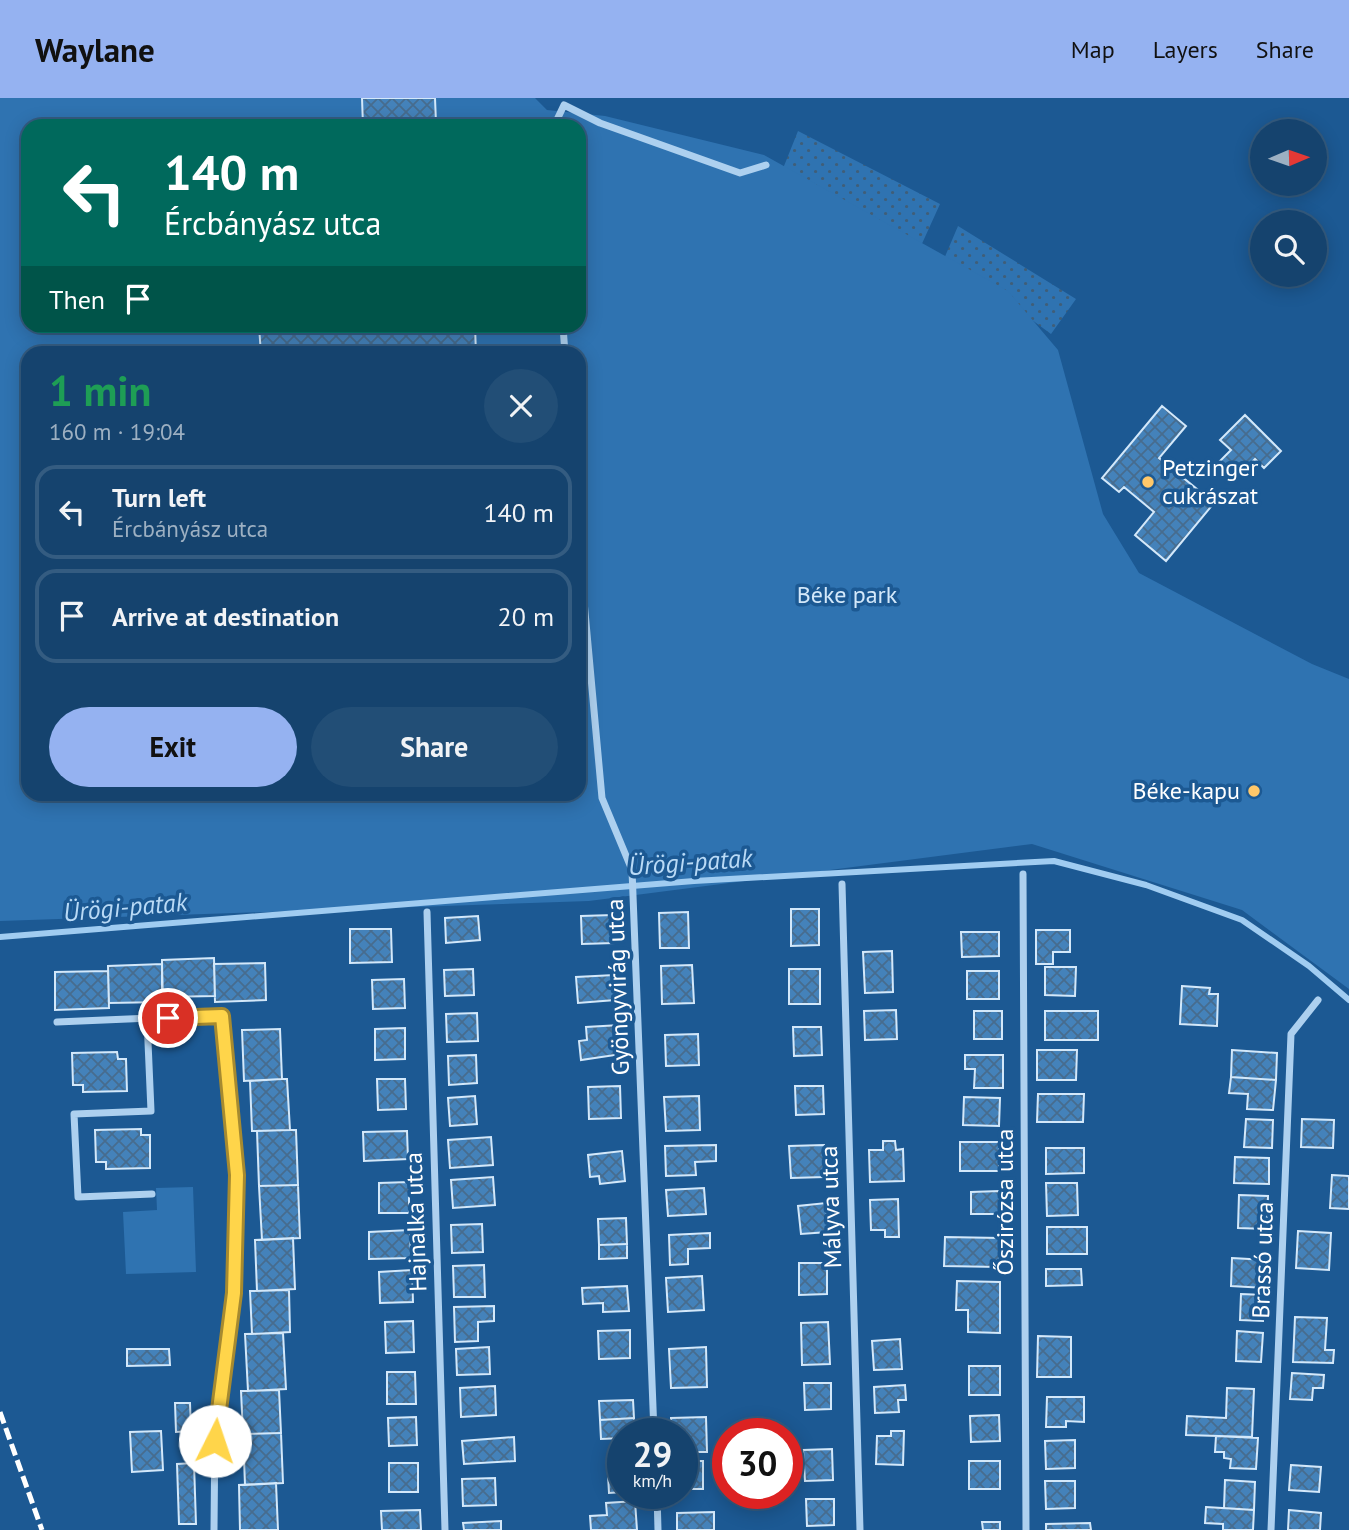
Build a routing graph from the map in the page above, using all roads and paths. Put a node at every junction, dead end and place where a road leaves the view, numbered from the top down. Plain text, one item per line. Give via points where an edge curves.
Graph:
1 (557, 119) edge
2 (766, 165) dead end
3 (586, 643) edge
4 (1023, 874) dead end
5 (842, 884) dead end
6 (427, 912) dead end
7 (1318, 1000) dead end
8 (147, 1018) junction
9 (57, 1022) dead end
10 (152, 1194) dead end
11 (653, 1418) edge
12 (657, 1509) edge
13 (214, 1530) edge
14 (444, 1530) edge
15 (658, 1530) edge
16 (860, 1530) edge
17 (1026, 1530) edge
18 (1271, 1530) edge

1 - 2 street via 564,105 600,123 740,173
3 - 11 street, Gyöngyvirág utca via 602,798 632,870
4 - 17 street, Őszirózsa utca
5 - 16 street, Mályva utca
6 - 14 street, Hajnalka utca
7 - 18 street, Brassó utca via 1291,1034
8 - 9 street
8 - 10 street via 151,1111 74,1114 78,1198
8 - 13 street via 222,1016 237,1175 234,1293 215,1423
12 - 15 street

